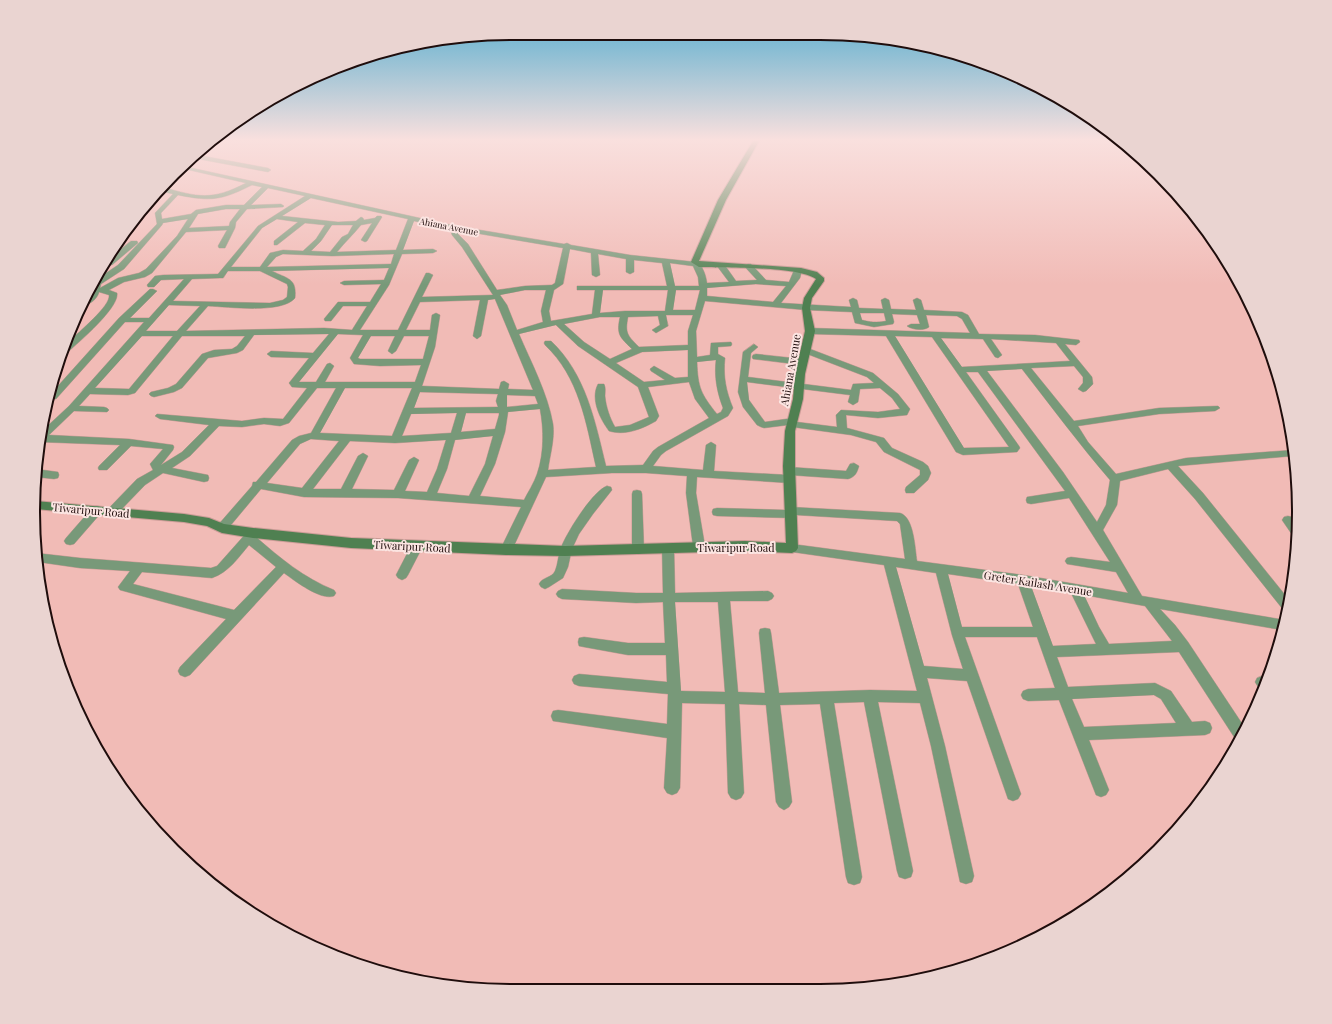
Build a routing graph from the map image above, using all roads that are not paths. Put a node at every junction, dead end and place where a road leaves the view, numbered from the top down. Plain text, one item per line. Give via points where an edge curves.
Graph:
1 (237, 189) edge
2 (263, 189) edge
3 (279, 189) edge
4 (728, 189) edge
5 (166, 191) edge
6 (177, 194) junction
7 (310, 196) junction
8 (246, 206) junction
9 (281, 206) dead end
10 (368, 209) junction
11 (384, 213) junction
12 (193, 216) junction
13 (274, 217) junction
14 (410, 218) junction
15 (377, 220) junction
16 (160, 221) junction
17 (302, 221) junction
18 (329, 224) junction
19 (357, 224) junction
20 (232, 228) junction
21 (453, 228) junction
22 (184, 230) junction
23 (365, 240) dead end
24 (134, 243) dead end
25 (277, 243) dead end
26 (567, 245) junction
27 (222, 246) dead end
28 (433, 251) dead end
29 (594, 251) junction
30 (306, 252) junction
31 (400, 252) junction
32 (332, 254) junction
33 (116, 257) edge
34 (630, 257) junction
35 (666, 262) junction
36 (112, 263) edge
37 (125, 263) junction
38 (696, 264) junction
39 (394, 266) junction
40 (721, 266) junction
41 (748, 266) junction
42 (226, 269) junction
43 (263, 270) junction
44 (798, 270) junction
45 (630, 272) dead end
46 (428, 275) dead end
47 (596, 275) dead end
48 (190, 277) junction
49 (386, 282) junction
50 (763, 282) junction
51 (344, 283) dead end
52 (734, 284) junction
53 (792, 284) junction
54 (97, 287) edge
55 (552, 287) junction
56 (97, 288) edge
57 (580, 288) dead end
58 (599, 288) junction
59 (672, 289) junction
60 (703, 291) junction
61 (497, 295) junction
62 (92, 297) edge
63 (484, 298) junction
64 (416, 300) junction
65 (853, 300) dead end
66 (885, 300) dead end
67 (917, 300) dead end
68 (167, 303) junction
69 (207, 303) junction
70 (373, 304) junction
71 (776, 304) junction
72 (806, 308) junction
73 (855, 310) junction
74 (888, 311) junction
75 (665, 312) junction
76 (698, 312) junction
77 (625, 313) junction
78 (921, 313) junction
79 (436, 315) dead end
80 (596, 316) junction
81 (328, 319) dead end
82 (122, 320) junction
83 (151, 320) junction
84 (558, 322) junction
85 (548, 324) junction
86 (911, 326) dead end
87 (656, 330) dead end
88 (336, 331) junction
89 (810, 331) junction
90 (252, 332) junction
91 (138, 333) junction
92 (354, 333) junction
93 (368, 333) junction
94 (433, 333) junction
95 (515, 333) junction
96 (179, 334) junction
97 (401, 334) junction
98 (889, 334) junction
99 (935, 335) junction
100 (477, 336) dead end
101 (980, 336) junction
102 (1058, 340) junction
103 (1076, 342) dead end
104 (548, 343) dead end
105 (728, 344) dead end
106 (71, 345) edge
107 (692, 347) junction
108 (754, 347) dead end
109 (637, 350) junction
110 (805, 350) junction
111 (392, 351) dead end
112 (271, 354) dead end
113 (998, 355) dead end
114 (315, 356) junction
115 (756, 357) dead end
116 (714, 358) junction
117 (692, 360) junction
118 (425, 362) junction
119 (802, 362) junction
120 (609, 363) junction
121 (1076, 363) junction
122 (330, 366) dead end
123 (1024, 366) junction
124 (654, 369) dead end
125 (981, 369) junction
126 (959, 370) junction
127 (693, 379) junction
128 (744, 379) junction
129 (673, 381) junction
130 (317, 385) junction
131 (342, 385) junction
132 (799, 385) junction
133 (883, 385) junction
134 (600, 386) dead end
135 (642, 386) junction
136 (417, 387) junction
137 (504, 387) junction
138 (1083, 389) dead end
139 (87, 391) junction
140 (539, 393) junction
141 (154, 394) dead end
142 (55, 395) edge
143 (544, 406) junction
144 (71, 408) junction
145 (1215, 408) dead end
146 (104, 410) dead end
147 (502, 410) junction
148 (407, 411) junction
149 (462, 412) junction
150 (160, 416) dead end
151 (715, 419) junction
152 (792, 422) junction
153 (217, 423) junction
154 (1070, 424) junction
155 (47, 430) edge
156 (612, 430) junction
157 (842, 430) junction
158 (500, 432) junction
159 (592, 433) junction
160 (46, 436) edge
161 (314, 436) junction
162 (455, 436) junction
163 (347, 438) junction
164 (395, 440) junction
165 (129, 442) junction
166 (711, 445) dead end
167 (1288, 453) edge
168 (363, 456) dead end
169 (414, 460) dead end
170 (1171, 465) junction
171 (854, 466) dead end
172 (103, 468) dead end
173 (646, 469) junction
174 (161, 470) junction
175 (602, 470) junction
176 (42, 474) edge
177 (542, 474) junction
178 (692, 474) junction
179 (705, 474) junction
180 (54, 475) dead end
181 (789, 475) junction
182 (204, 478) dead end
183 (1115, 479) junction
184 (257, 485) junction
185 (607, 490) dead end
186 (910, 490) dead end
187 (345, 492) junction
188 (304, 493) junction
189 (398, 494) junction
190 (637, 494) dead end
191 (1072, 494) junction
192 (431, 496) junction
193 (473, 499) junction
194 (1031, 500) dead end
195 (528, 504) junction
196 (40, 505) edge
197 (97, 510) junction
198 (113, 511) junction
199 (717, 512) dead end
200 (791, 513) junction
201 (1288, 520) dead end
202 (1292, 525) edge
203 (222, 528) junction
204 (1097, 530) junction
205 (251, 536) junction
206 (70, 541) dead end
207 (417, 546) junction
208 (699, 546) junction
209 (668, 548) junction
210 (792, 548) junction
211 (506, 550) junction
212 (638, 550) junction
213 (566, 551) junction
214 (42, 558) edge
215 (889, 561) junction
216 (1072, 561) dead end
217 (912, 565) junction
218 (284, 566) junction
219 (139, 568) junction
220 (1119, 568) junction
221 (941, 569) junction
222 (402, 575) dead end
223 (1023, 580) junction
224 (545, 584) dead end
225 (1075, 589) junction
226 (330, 593) dead end
227 (562, 594) dead end
228 (724, 596) junction
229 (768, 596) dead end
230 (669, 597) junction
231 (1143, 600) junction
232 (1283, 601) edge
233 (236, 616) junction
234 (1278, 624) edge
235 (958, 632) junction
236 (1042, 632) junction
237 (765, 633) dead end
238 (584, 642) dead end
239 (1183, 646) junction
240 (672, 649) junction
241 (1106, 650) junction
242 (1049, 652) junction
243 (186, 671) dead end
244 (919, 672) junction
245 (972, 675) junction
246 (579, 680) dead end
247 (674, 693) junction
248 (1028, 695) dead end
249 (1064, 695) junction
250 (870, 696) junction
251 (826, 697) junction
252 (925, 697) junction
253 (732, 698) junction
254 (772, 699) junction
255 (558, 716) dead end
256 (1205, 728) dead end
257 (1188, 729) junction
258 (1238, 731) edge
259 (674, 732) junction
260 (1080, 734) junction
261 (672, 788) dead end
262 (1101, 790) dead end
263 (736, 793) dead end
264 (1013, 794) dead end
265 (784, 802) dead end
266 (905, 871) dead end
267 (966, 876) dead end
268 (854, 877) dead end

1 - 6 street via 217,198
2 - 8 street
3 - 7 street, Ahiana Avenue
4 - 38 street via 695,260
5 - 6 street
6 - 16 street via 158,213
7 - 10 street, Ahiana Avenue
7 - 13 street
8 - 9 street
8 - 12 street via 201,210
8 - 20 street via 233,222
10 - 11 street, Ahiana Avenue
10 - 19 street
11 - 14 street, Ahiana Avenue
11 - 15 street
12 - 16 street
12 - 22 street
13 - 17 street
13 - 42 street via 257,230
14 - 21 street, Ahiana Avenue
14 - 31 street
15 - 19 street
15 - 23 street
16 - 37 street
17 - 18 street
17 - 25 street
18 - 19 street
18 - 30 street via 319,240
19 - 32 street
20 - 22 street
20 - 27 street
21 - 26 street, Ahiana Avenue
21 - 61 street via 455,235
22 - 54 street via 149,271
24 - 33 street
26 - 29 street, Ahiana Avenue
26 - 55 street via 559,284
28 - 31 street
29 - 34 street, Ahiana Avenue
29 - 47 street
30 - 32 street
30 - 43 street via 275,253
31 - 32 street
31 - 39 street
34 - 35 street, Ahiana Avenue
34 - 45 street
35 - 38 street, Ahiana Avenue
35 - 59 street
36 - 37 street
37 - 54 street
38 - 40 street, Ahiana Avenue
38 - 60 street via 702,277
39 - 43 street
39 - 49 street
40 - 41 street, Ahiana Avenue
40 - 52 street
41 - 44 street, Ahiana Avenue
41 - 50 street
42 - 43 street
42 - 48 street via 218,276
43 - 69 street via 290,283 292,287 289,300 270,305
44 - 53 street
44 - 72 street, Ahiana Avenue via 815,274 820,278 808,298
46 - 64 street
48 - 68 street
48 - 82 street via 160,277
49 - 51 street
49 - 70 street
50 - 52 street
50 - 53 street
52 - 60 street
53 - 71 street
54 - 106 street via 114,294 113,300 94,323
55 - 61 street via 525,288
55 - 85 street via 546,306
56 - 62 street
57 - 58 street
58 - 59 street
58 - 80 street
59 - 60 street
59 - 75 street
60 - 71 street
60 - 76 street
61 - 63 street
61 - 95 street
63 - 64 street
63 - 100 street
64 - 97 street
65 - 73 street
66 - 74 street
67 - 78 street
68 - 69 street
68 - 83 street
69 - 96 street
70 - 81 street via 341,304
70 - 92 street
71 - 72 street
72 - 73 street
72 - 89 street, Ahiana Avenue
73 - 74 street
73 - 74 street via 858,321 871,324 890,322
74 - 78 street
75 - 76 street
75 - 77 street
75 - 87 street via 664,326
76 - 107 street via 692,331
77 - 80 street
77 - 109 street via 623,335
78 - 86 street via 925,327
78 - 101 street via 963,315
79 - 94 street
80 - 84 street
82 - 83 street
82 - 142 street
83 - 91 street
84 - 85 street
84 - 120 street via 572,337
85 - 95 street
88 - 90 street
88 - 92 street
88 - 114 street
89 - 98 street
89 - 110 street, Ahiana Avenue
90 - 96 street
90 - 141 street via 240,348 205,356 179,386
91 - 96 street
91 - 139 street
92 - 93 street
93 - 97 street
93 - 118 street via 354,358 356,362
94 - 97 street
94 - 118 street
95 - 140 street
96 - 139 street via 132,391
97 - 111 street
98 - 99 street
98 - 126 street via 960,450 1013,450 1014,446
99 - 101 street
99 - 126 street
101 - 102 street
101 - 113 street
102 - 103 street
102 - 121 street
104 - 159 street via 567,362 580,391
105 - 116 street via 714,344
107 - 109 street
107 - 117 street
108 - 128 street via 747,352
109 - 120 street
110 - 119 street, Ahiana Avenue
110 - 133 street via 870,375
112 - 114 street
114 - 130 street via 294,383 297,386
115 - 119 street
116 - 117 street
116 - 151 street via 721,358 719,371 722,392 728,408 725,414
117 - 127 street
118 - 136 street
119 - 132 street, Ahiana Avenue
120 - 135 street
121 - 123 street
121 - 138 street via 1089,381
122 - 130 street
123 - 125 street
123 - 154 street
124 - 129 street
125 - 126 street
125 - 191 street
127 - 129 street
127 - 151 street via 700,399
128 - 132 street
128 - 152 street via 743,396 760,423 769,426
129 - 135 street
130 - 131 street
130 - 153 street via 284,422
131 - 136 street
131 - 161 street
132 - 133 street via 854,398 855,387 858,385
132 - 152 street, Ahiana Avenue
133 - 157 street via 902,404 905,412 878,415 844,412
134 - 156 street via 602,406
135 - 156 street via 653,419 633,428
136 - 137 street
136 - 148 street
137 - 140 street
137 - 147 street
139 - 144 street
140 - 143 street
143 - 147 street
143 - 177 street via 548,440
144 - 146 street
144 - 155 street
145 - 154 street via 1159,411
147 - 149 street
147 - 158 street via 504,415
148 - 149 street
148 - 164 street
149 - 162 street
150 - 153 street
151 - 173 street via 662,449
152 - 157 street
152 - 181 street, Ahiana Avenue
153 - 174 street via 186,454
154 - 183 street
156 - 159 street
157 - 186 street via 876,438 888,450 922,466 926,472 924,477
158 - 162 street
158 - 193 street via 490,464
159 - 175 street
160 - 165 street
161 - 163 street
161 - 184 street via 296,442
162 - 164 street
162 - 192 street via 450,438
163 - 164 street
163 - 188 street
165 - 172 street
165 - 174 street via 169,447 155,464
166 - 179 street via 709,470
167 - 170 street via 1212,458
168 - 187 street
169 - 189 street
170 - 183 street
170 - 232 street via 1188,482
171 - 181 street via 848,476
173 - 175 street
173 - 178 street
174 - 182 street
174 - 198 street via 141,482
175 - 177 street
176 - 180 street
177 - 195 street
178 - 179 street
178 - 208 street via 691,493
179 - 181 street
181 - 200 street, Ahiana Avenue
183 - 204 street via 1112,505
184 - 188 street
184 - 203 street
185 - 213 street via 581,520
187 - 188 street
187 - 189 street
189 - 192 street
190 - 212 street
191 - 194 street
191 - 204 street
192 - 193 street
193 - 195 street
195 - 211 street
196 - 197 street, Tiwaripur Road
197 - 198 street, Tiwaripur Road
197 - 206 street
198 - 203 street, Tiwaripur Road via 184,518 209,522
199 - 200 street
200 - 210 street, Ahiana Avenue
200 - 217 street via 900,517 906,523
201 - 202 street
203 - 205 street, Tiwaripur Road
204 - 220 street
205 - 207 street, Tiwaripur Road
205 - 218 street
205 - 219 street via 221,569 212,573
207 - 211 street, Tiwaripur Road
207 - 222 street
208 - 209 street, Tiwaripur Road
208 - 210 street, Tiwaripur Road
209 - 212 street, Tiwaripur Road
209 - 230 street
210 - 215 street, Greter Kailash Avenue
211 - 213 street, Tiwaripur Road
212 - 213 street, Tiwaripur Road
213 - 224 street via 560,573 554,580
214 - 219 street
215 - 217 street, Greter Kailash Avenue
215 - 244 street
216 - 220 street
217 - 221 street, Greter Kailash Avenue
218 - 226 street via 310,584
218 - 233 street
219 - 233 street via 124,587
220 - 231 street
221 - 223 street, Greter Kailash Avenue
221 - 235 street
223 - 225 street, Greter Kailash Avenue
223 - 236 street
225 - 231 street, Greter Kailash Avenue
225 - 241 street
227 - 230 street
228 - 229 street
228 - 230 street
228 - 253 street
230 - 240 street
231 - 234 street, Greter Kailash Avenue
231 - 239 street
233 - 243 street
235 - 236 street
235 - 245 street
236 - 242 street
237 - 254 street
238 - 240 street via 628,649
239 - 241 street
239 - 258 street
240 - 247 street
241 - 242 street
242 - 249 street
244 - 245 street
244 - 252 street
245 - 264 street
246 - 247 street
247 - 253 street
247 - 259 street
248 - 249 street
249 - 257 street via 1155,689 1166,695
249 - 260 street
250 - 251 street
250 - 252 street
250 - 266 street
251 - 254 street
251 - 268 street
252 - 267 street
253 - 254 street
253 - 263 street
254 - 265 street
255 - 259 street
256 - 257 street
257 - 260 street
259 - 261 street
260 - 262 street

